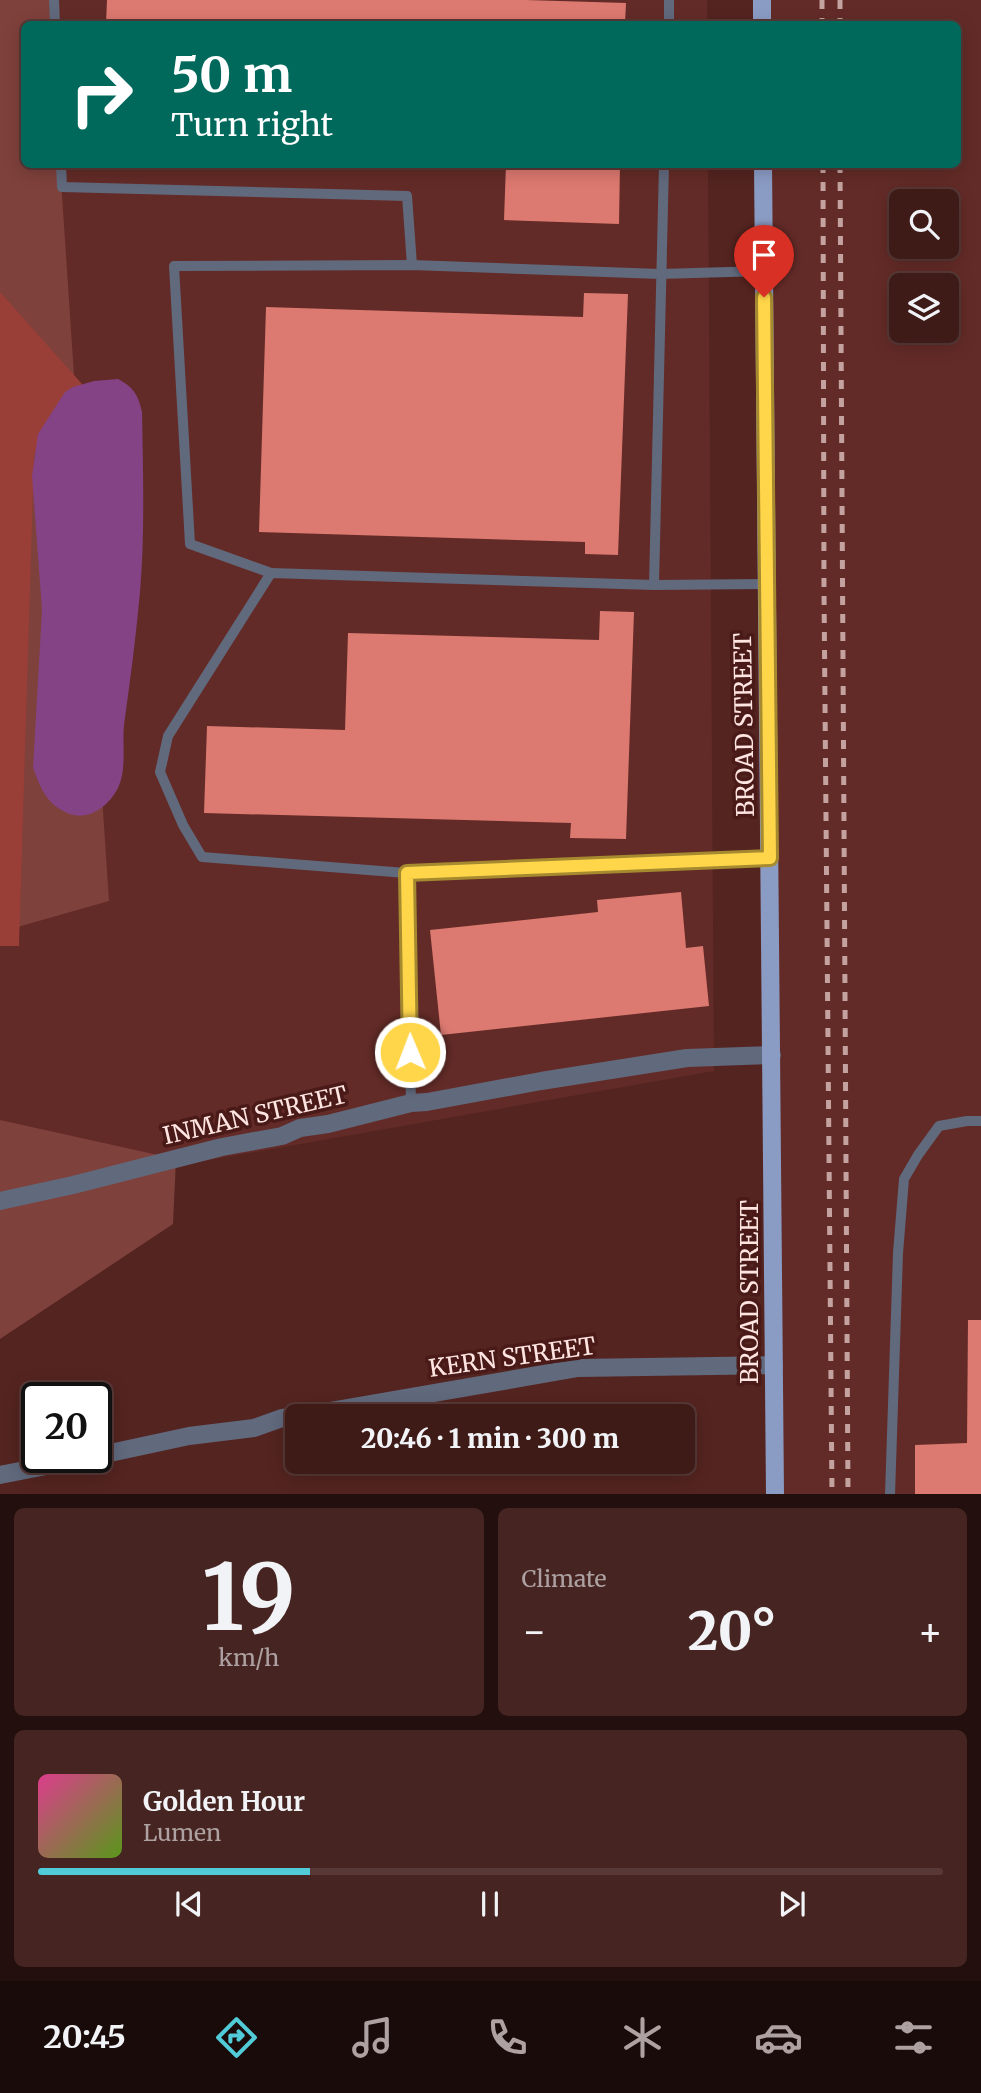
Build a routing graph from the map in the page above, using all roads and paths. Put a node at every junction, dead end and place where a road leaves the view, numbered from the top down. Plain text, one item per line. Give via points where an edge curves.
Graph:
1 (54, 0) edge
2 (669, 0) edge
3 (762, 0) edge
4 (55, 21) edge
5 (668, 21) edge
6 (762, 21) edge
7 (61, 168) edge
8 (664, 168) edge
9 (763, 168) edge
10 (412, 265) junction
11 (764, 271) junction
12 (660, 274) junction
13 (271, 573) junction
14 (767, 584) junction
15 (654, 585) junction
16 (770, 858) junction
17 (407, 873) junction
18 (772, 1055) junction
19 (411, 1103) junction
20 (981, 1121) edge
21 (0, 1201) edge
22 (774, 1365) junction
23 (369, 1404) edge
24 (285, 1418) edge
25 (112, 1453) edge
26 (21, 1471) edge
27 (0, 1475) edge
28 (775, 1494) edge
29 (890, 1494) edge

1 - 4 lane
2 - 5 lane
3 - 6 main road
7 - 10 lane via 62,187 407,196
8 - 12 lane
9 - 11 main road, BROAD STREET
10 - 12 lane
10 - 13 lane via 174,265 190,544
11 - 12 lane
11 - 14 main road, BROAD STREET
12 - 15 lane
13 - 15 lane
13 - 17 lane via 168,736 160,772 183,825 202,857
14 - 15 lane
14 - 16 main road, BROAD STREET
16 - 17 lane
16 - 18 main road, BROAD STREET
17 - 19 lane
18 - 19 street, INMAN STREET via 687,1058
18 - 22 main road, BROAD STREET
19 - 21 street, INMAN STREET
20 - 29 lane via 939,1126 904,1179
22 - 23 street, KERN STREET via 578,1368
22 - 28 main road, BROAD STREET
24 - 25 street, KERN STREET via 254,1428
26 - 27 street

